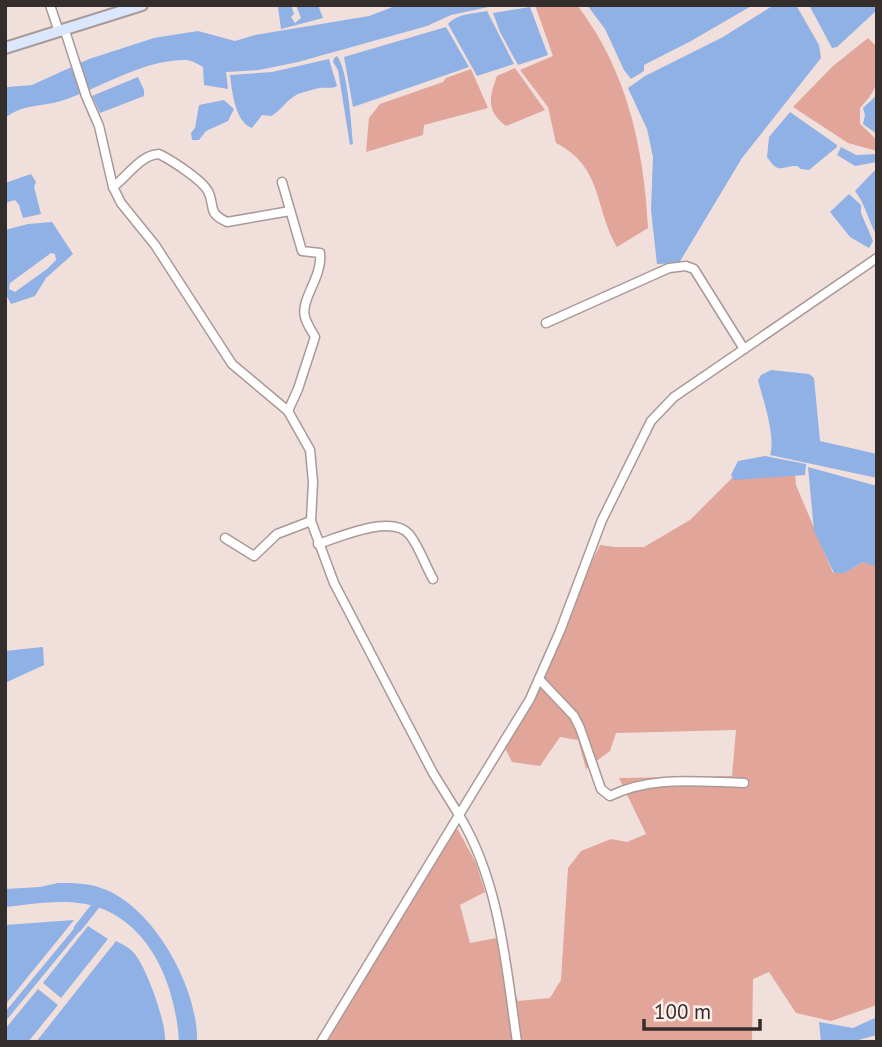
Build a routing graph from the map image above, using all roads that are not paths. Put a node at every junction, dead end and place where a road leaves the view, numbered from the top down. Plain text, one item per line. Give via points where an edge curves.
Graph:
1 (50, 5) edge
2 (142, 5) edge
3 (62, 32) junction
4 (5, 48) edge
5 (282, 182) dead end
6 (113, 187) junction
7 (290, 211) junction
8 (877, 258) edge
9 (546, 323) dead end
10 (744, 349) junction
11 (288, 411) junction
12 (310, 521) junction
13 (225, 538) dead end
14 (318, 544) junction
15 (433, 579) dead end
16 (539, 679) junction
17 (744, 783) dead end
18 (459, 815) junction
19 (321, 1042) edge
20 (517, 1042) edge

1 - 3 street
2 - 3 main road
3 - 4 main road
3 - 6 street via 99,125
5 - 7 street
6 - 7 street via 142,160 159,153 201,183 217,218 227,222
6 - 11 street via 232,364
7 - 11 street via 302,251 320,253 321,264 304,315 314,337
8 - 10 street
9 - 10 street via 669,268 686,266 694,269
10 - 16 street via 674,397 651,421 602,520
11 - 12 street via 310,450
12 - 13 street via 277,534 254,556
12 - 14 street
14 - 15 street via 389,525 401,527
14 - 18 street via 334,583
16 - 17 street via 574,716 606,795 666,781
16 - 18 street
18 - 19 street
18 - 20 street via 485,869 503,947

